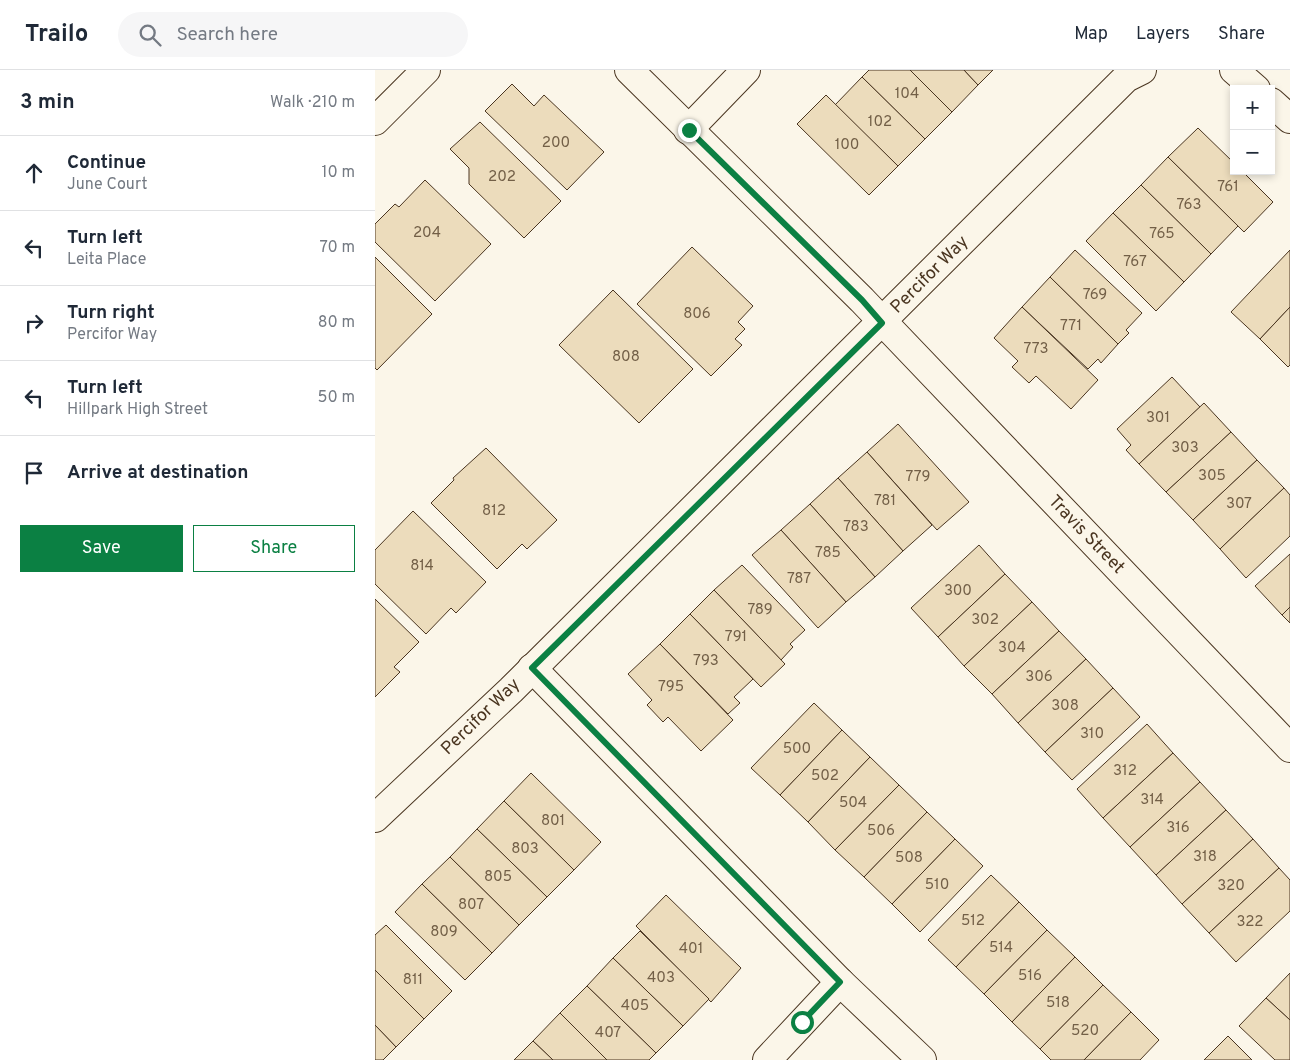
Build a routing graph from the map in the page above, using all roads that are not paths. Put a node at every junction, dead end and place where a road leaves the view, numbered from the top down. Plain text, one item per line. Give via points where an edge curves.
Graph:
1 (426, 70) edge
2 (629, 70) edge
3 (746, 70) edge
4 (1143, 70) edge
5 (1234, 70) edge
6 (1251, 85) edge
7 (1275, 106) edge
8 (1290, 119) edge
9 (375, 121) edge
10 (689, 130) junction
11 (882, 323) junction
12 (532, 668) junction
13 (1290, 748) edge
14 (375, 818) edge
15 (840, 982) junction
16 (767, 1060) edge
17 (922, 1060) edge

1 - 9 street
2 - 10 street, Travis Street
3 - 10 street
4 - 11 street, Percifor Way via 1126,78
5 - 6 street
7 - 8 street
10 - 11 street, Travis Street
11 - 12 street, Percifor Way
11 - 13 street, Travis Street
12 - 14 street, Percifor Way
12 - 15 street
15 - 16 street
15 - 17 street

